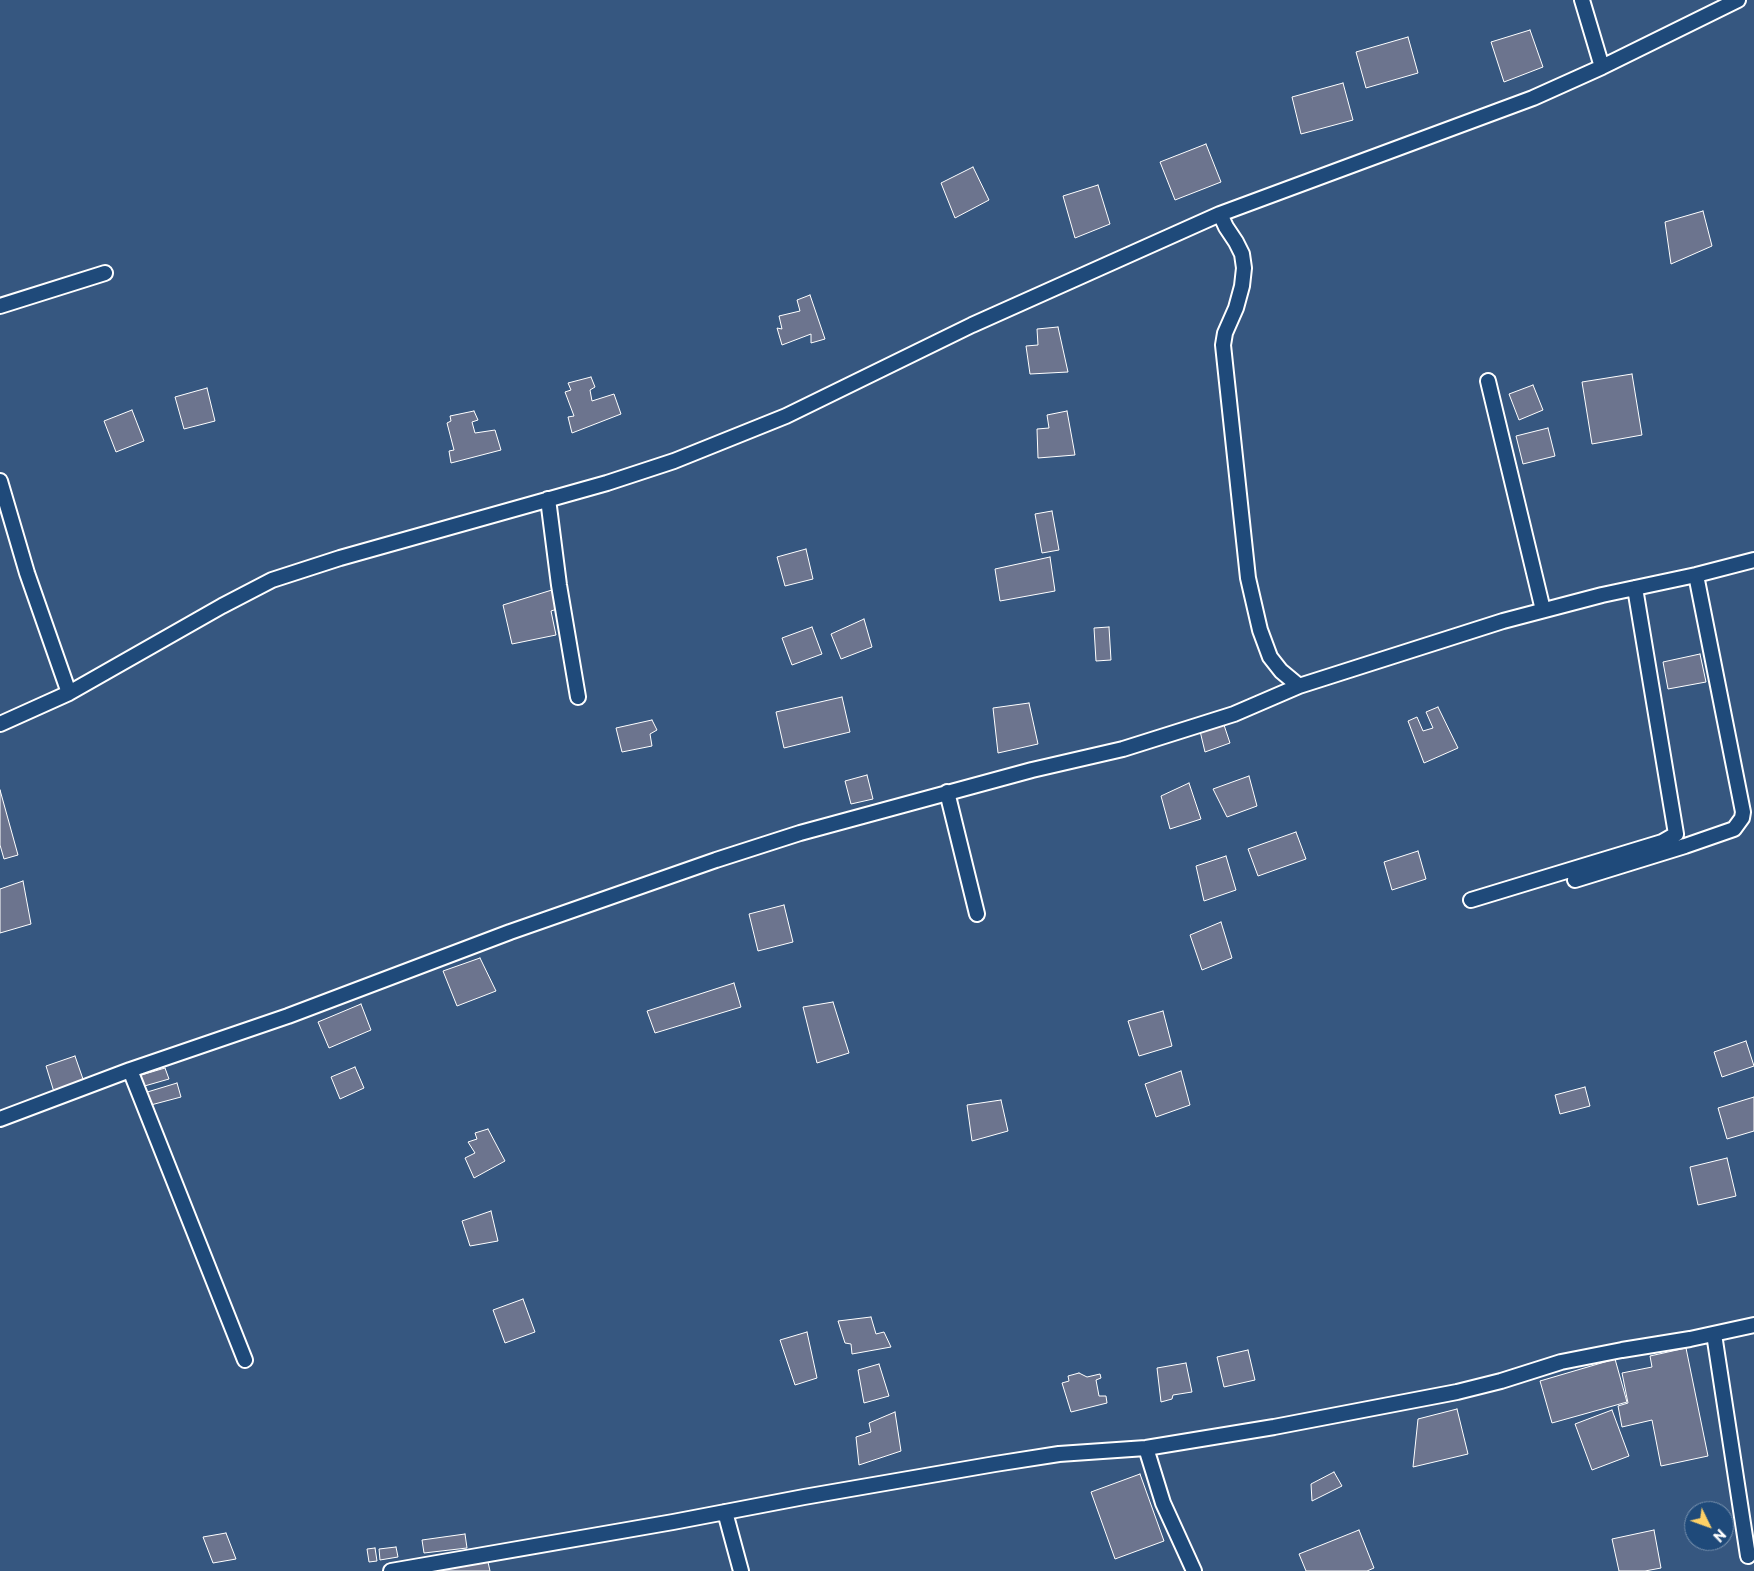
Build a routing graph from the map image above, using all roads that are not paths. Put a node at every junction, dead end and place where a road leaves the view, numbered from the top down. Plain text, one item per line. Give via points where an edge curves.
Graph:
1 (1582, 0) edge
2 (1738, 0) edge
3 (1602, 67) junction
4 (1220, 214) junction
5 (105, 273) dead end
6 (0, 306) edge
7 (1488, 381) dead end
8 (0, 481) edge
9 (548, 499) junction
10 (1754, 560) edge
11 (1696, 575) junction
12 (1634, 588) junction
13 (1542, 610) junction
14 (1299, 686) junction
15 (69, 693) junction
16 (578, 696) dead end
17 (0, 724) edge
18 (947, 792) junction
19 (1576, 880) dead end
20 (1471, 900) dead end
21 (977, 914) dead end
22 (130, 1070) junction
23 (0, 1119) edge
24 (1754, 1325) edge
25 (1714, 1334) junction
26 (245, 1360) dead end
27 (1146, 1448) junction
28 (725, 1512) junction
29 (1748, 1556) dead end
30 (391, 1571) edge
31 (740, 1571) edge
32 (1194, 1571) edge

1 - 3 street
2 - 3 street
3 - 4 street via 1533,98
4 - 9 street via 972,325 786,416 674,461
4 - 14 street via 1242,254 1244,268 1236,308 1224,333 1223,345 1248,578 1270,657
5 - 6 street
7 - 13 street
8 - 15 street via 27,573
9 - 15 street via 286,575 222,606
9 - 16 street
10 - 11 street
11 - 12 street
11 - 19 street via 1742,818 1734,829
12 - 13 street
12 - 20 street via 1676,834 1662,842
13 - 14 street
14 - 18 street via 1234,714 1132,747
15 - 17 street
18 - 21 street
18 - 22 street via 716,860
22 - 23 street
22 - 26 street
24 - 25 street
25 - 27 street via 1561,1362 1447,1394
25 - 29 street
27 - 28 street via 1036,1457
27 - 32 street via 1163,1503
28 - 30 street
28 - 31 street

